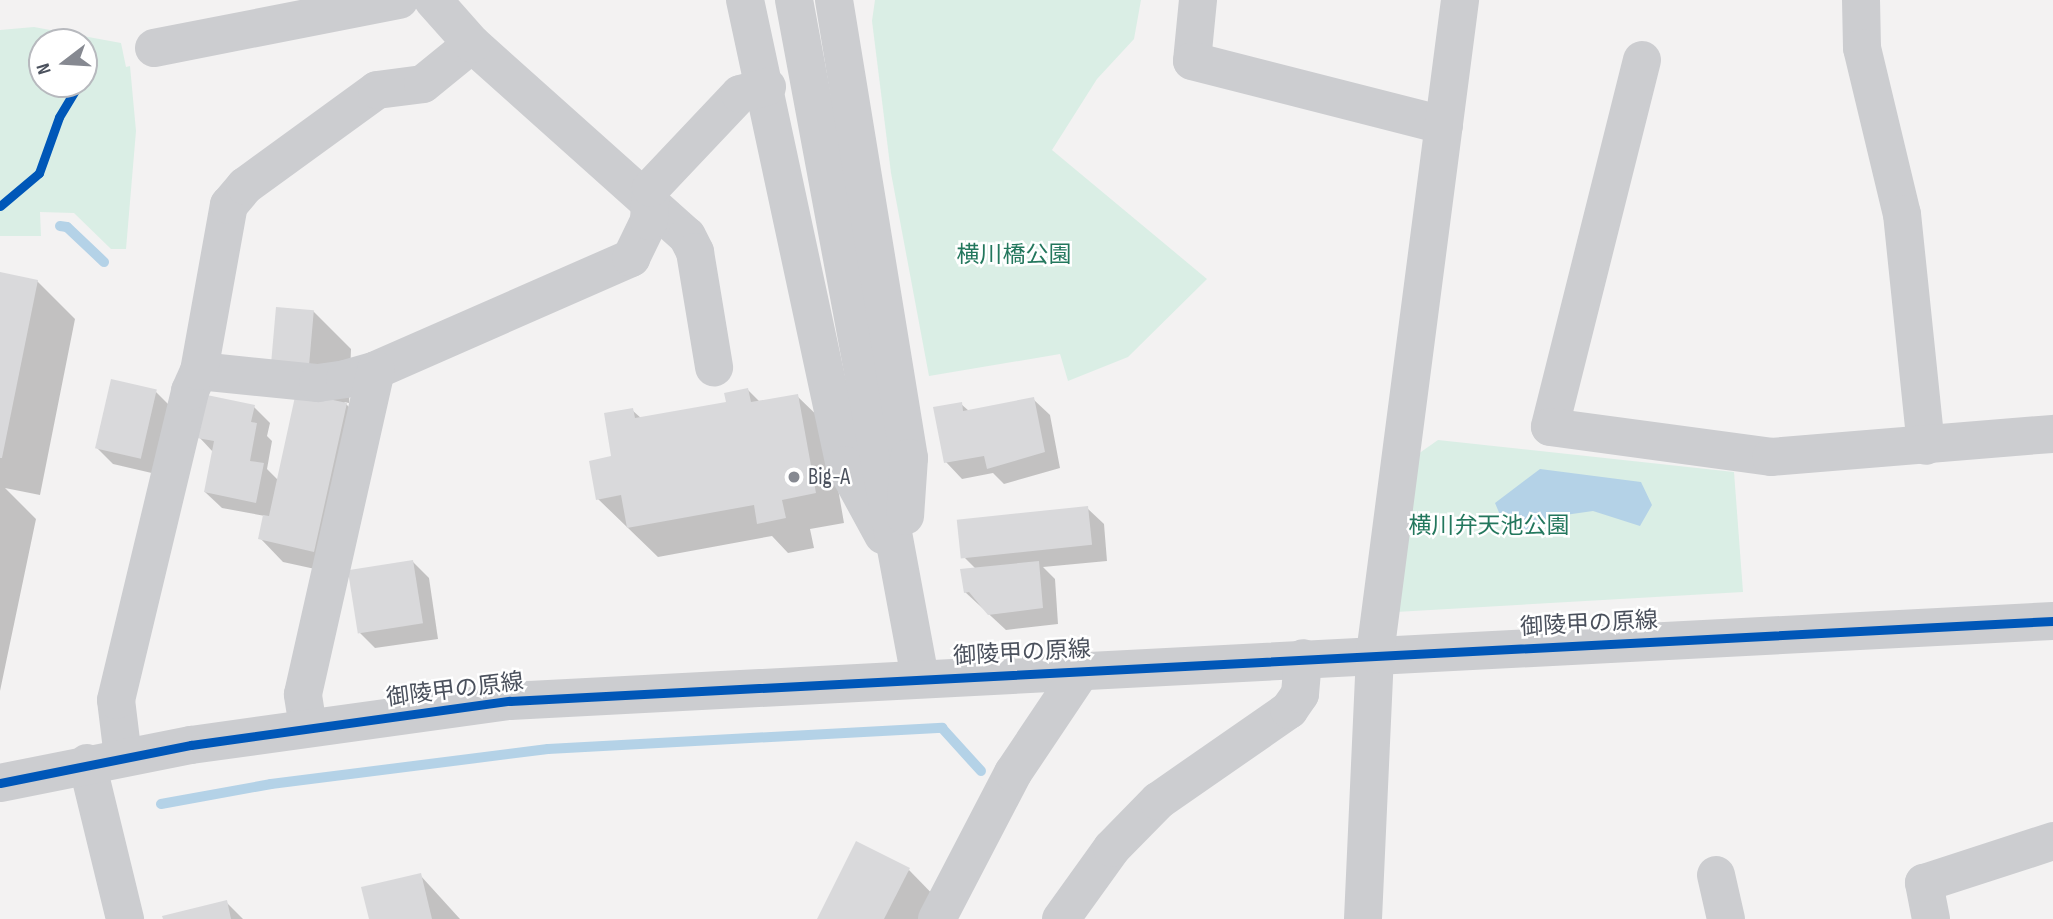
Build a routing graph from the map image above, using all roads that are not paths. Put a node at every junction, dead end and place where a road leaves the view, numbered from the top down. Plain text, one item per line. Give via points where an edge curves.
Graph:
1 (399, 0) edge
2 (433, 0) edge
3 (745, 0) edge
4 (794, 0) edge
5 (834, 0) edge
6 (1198, 0) edge
7 (1460, 0) edge
8 (1861, 0) edge
9 (472, 44) junction
10 (154, 48) dead end
11 (1642, 60) dead end
12 (767, 88) junction
13 (1444, 125) junction
14 (650, 205) junction
15 (714, 367) dead end
16 (376, 370) junction
17 (199, 371) junction
18 (2053, 434) edge
19 (1926, 446) junction
20 (901, 568) junction
21 (2053, 621) edge
22 (1375, 654) junction
23 (1303, 658) junction
24 (1082, 670) junction
25 (920, 678) junction
26 (308, 727) junction
27 (105, 760) junction
28 (0, 783) edge
29 (2053, 841) edge
30 (1716, 875) dead end
31 (1927, 901) edge
32 (125, 919) edge
33 (937, 919) edge
34 (1061, 919) edge
35 (1363, 919) edge
36 (1726, 919) edge

1 - 10 street
2 - 9 street
3 - 12 street
4 - 20 street
5 - 20 street via 909,458
6 - 13 street via 1192,61
7 - 13 street
8 - 19 street via 1862,48 1902,214
9 - 14 street
9 - 17 street via 423,84 377,89 237,195 229,205
11 - 19 street via 1550,427 1771,457
12 - 14 street via 740,94 651,188
12 - 20 street via 815,341 845,465
13 - 22 street
14 - 15 street via 687,236 695,252
14 - 16 street via 649,220 631,258
16 - 17 street via 318,383
16 - 26 street via 303,694
17 - 27 street via 190,391
18 - 19 street
20 - 25 street
21 - 22 street, 御陵甲の原線
22 - 23 street, 御陵甲の原線
22 - 35 street
23 - 24 street, 御陵甲の原線
23 - 34 street via 1300,694 1289,710 1158,801 1112,848
24 - 25 street, 御陵甲の原線
24 - 33 street via 1013,774
25 - 26 street, 御陵甲の原線 via 510,701
26 - 27 street, 御陵甲の原線
27 - 28 street, 御陵甲の原線
27 - 32 street
29 - 31 street
30 - 36 street

